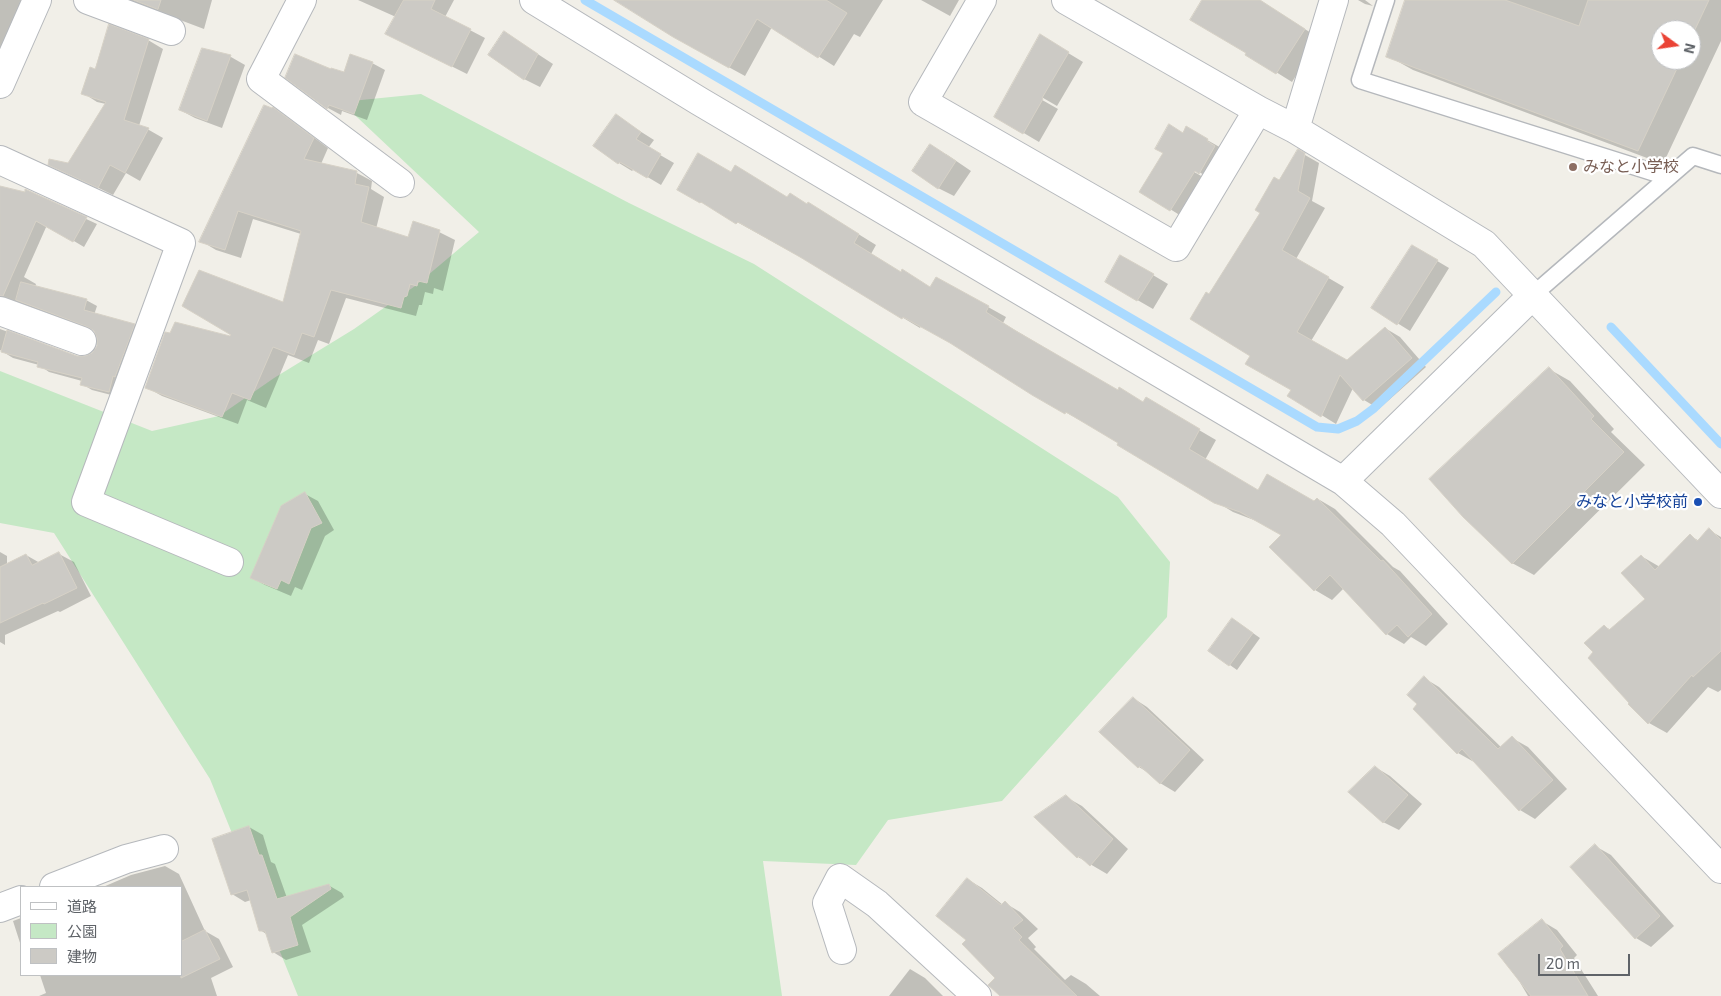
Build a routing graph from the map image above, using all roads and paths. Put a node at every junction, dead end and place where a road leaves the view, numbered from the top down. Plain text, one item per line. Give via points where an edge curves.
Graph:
1 (37, 0) edge
2 (88, 0) edge
3 (302, 0) edge
4 (534, 0) edge
5 (982, 0) edge
6 (1066, 0) edge
7 (1334, 0) edge
8 (1386, 0) edge
9 (171, 31) dead end
10 (0, 84) edge
11 (1258, 110) junction
12 (1295, 130) junction
13 (0, 160) edge
14 (1721, 165) edge
15 (1668, 177) junction
16 (400, 183) dead end
17 (1534, 294) junction
18 (0, 311) edge
19 (82, 340) dead end
20 (1343, 481) junction
21 (1721, 494) edge
22 (229, 562) dead end
23 (164, 849) dead end
24 (1721, 869) edge
25 (57, 886) edge
26 (20, 900) edge
27 (0, 908) edge
28 (842, 950) dead end
29 (977, 996) edge

1 - 10 street
2 - 9 street
3 - 16 street via 261,79
4 - 20 street via 707,106
5 - 11 street via 923,102 1176,247
6 - 11 street
7 - 12 street
8 - 15 lane via 1360,80
11 - 12 street
12 - 17 street via 1484,244
13 - 22 street via 181,242 86,502
14 - 15 lane via 1692,156
15 - 17 lane
17 - 20 street
17 - 21 street
18 - 19 street
20 - 24 street via 1393,524
23 - 25 street via 126,859
26 - 27 street
28 - 29 street via 827,903 840,878 877,904

